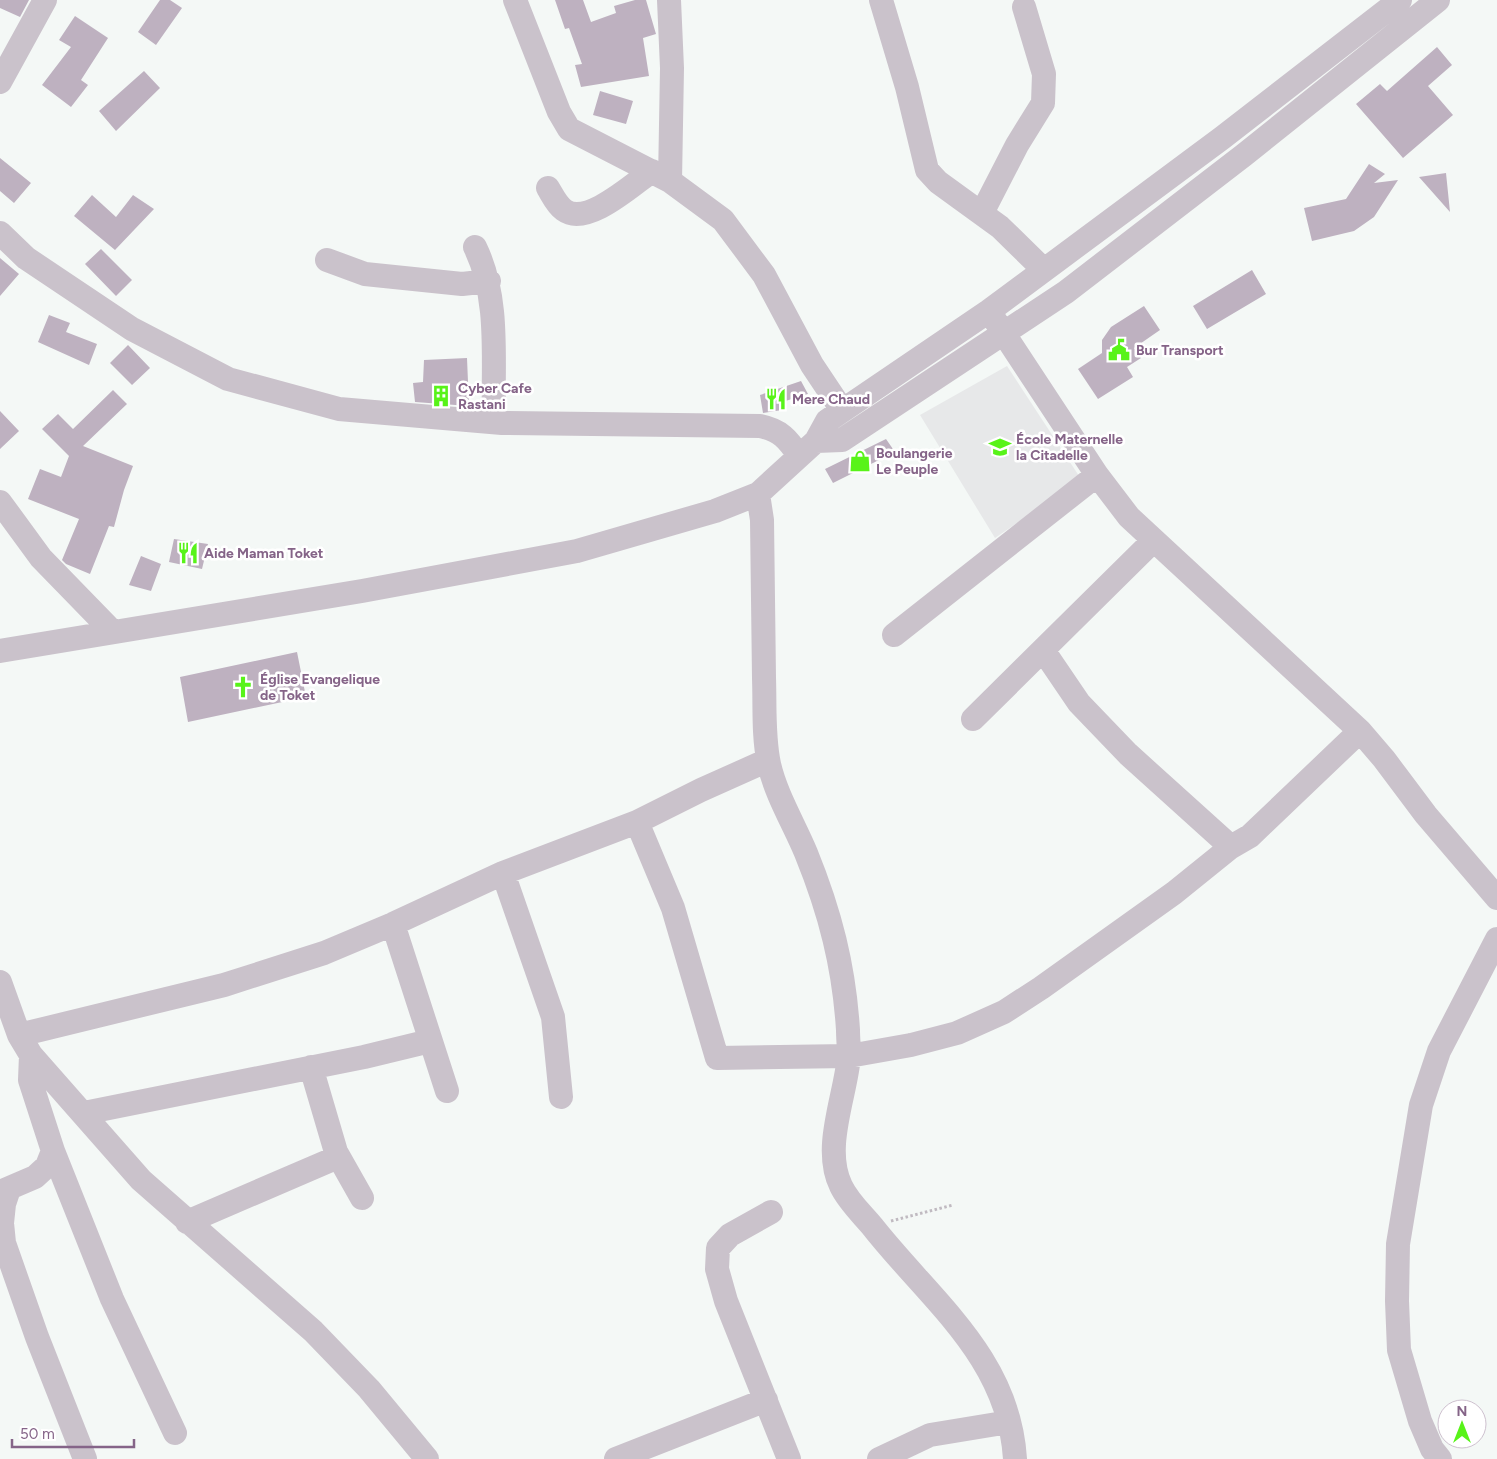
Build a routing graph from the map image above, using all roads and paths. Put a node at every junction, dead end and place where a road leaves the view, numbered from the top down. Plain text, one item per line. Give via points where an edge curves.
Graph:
1 (45, 0) edge
2 (515, 0) edge
3 (669, 0) edge
4 (881, 0) edge
5 (1400, 0) edge
6 (1438, 0) edge
7 (1024, 7) dead end
8 (0, 82) edge
9 (661, 176) junction
10 (548, 188) dead end
11 (982, 213) junction
12 (0, 233) edge
13 (476, 247) dead end
14 (327, 260) dead end
15 (1044, 270) junction
16 (488, 281) junction
17 (989, 312) junction
18 (1004, 332) junction
19 (842, 410) junction
20 (494, 422) junction
21 (807, 449) junction
22 (1097, 475) junction
23 (758, 494) junction
24 (0, 502) edge
25 (1153, 542) junction
26 (112, 631) junction
27 (894, 635) dead end
28 (1043, 650) junction
29 (0, 651) edge
30 (973, 719) dead end
31 (1360, 731) junction
32 (768, 760) junction
33 (637, 822) junction
34 (1231, 847) junction
35 (503, 873) junction
36 (1497, 898) edge
37 (393, 924) junction
38 (1497, 939) edge
39 (2, 995) edge
40 (19, 1035) junction
41 (430, 1041) junction
42 (31, 1055) junction
43 (849, 1056) junction
44 (311, 1066) junction
45 (448, 1091) dead end
46 (560, 1097) dead end
47 (84, 1114) junction
48 (53, 1152) junction
49 (338, 1157) junction
50 (4, 1190) edge
51 (362, 1198) dead end
52 (953, 1205) dead end
53 (772, 1212) dead end
54 (186, 1222) junction
55 (871, 1226) junction
56 (766, 1400) junction
57 (1009, 1422) junction
58 (175, 1433) dead end
59 (85, 1459) edge
60 (427, 1459) edge
61 (616, 1459) edge
62 (789, 1459) edge
63 (879, 1459) edge
64 (1016, 1459) edge
65 (1440, 1459) edge

1 - 8 street
2 - 9 street via 559,112 569,129
3 - 9 street via 672,68
4 - 11 street via 927,170 938,182
5 - 15 street
6 - 18 street via 1066,292
7 - 11 street via 1044,74 1043,103
9 - 10 street via 588,213 565,211
9 - 19 street via 723,220 764,275 812,365
11 - 15 street
12 - 20 street via 26,258 132,329 228,379 339,409
13 - 16 street
14 - 16 street via 365,274 462,284
15 - 17 street
16 - 20 street
17 - 18 street
17 - 19 street
18 - 21 street via 842,440
18 - 22 street
19 - 21 street via 827,421
20 - 21 street via 760,426 775,429
21 - 23 street
22 - 25 street
22 - 27 street
23 - 26 street via 716,511 577,551
23 - 32 street via 762,520
24 - 26 street via 41,558
25 - 28 street
25 - 31 street
26 - 29 street
28 - 30 street
28 - 34 street via 1079,703 1128,754
31 - 34 street via 1256,831
31 - 36 street
32 - 33 street
32 - 43 street via 774,784 815,875 836,937 845,996
33 - 35 street
33 - 43 street via 672,908 717,1058
34 - 43 street via 1094,952 1004,1012 957,1033
35 - 37 street
35 - 46 street via 553,1017
37 - 40 street via 324,954 224,985
37 - 41 street
38 - 65 street via 1439,1051 1424,1096 1398,1244 1399,1350 1420,1421
39 - 40 street
40 - 42 street
41 - 44 street
41 - 45 street
42 - 47 street
42 - 48 street via 30,1080
43 - 55 street via 836,1125 835,1163 840,1184
44 - 47 street
44 - 49 street
47 - 54 street via 141,1180
48 - 50 street via 47,1166 35,1177
48 - 58 street via 112,1299
49 - 51 street
49 - 54 street
50 - 59 street via 4,1243
52 - 55 path
53 - 56 street via 730,1235 718,1248 717,1270 726,1301
54 - 60 street via 313,1331 370,1389
55 - 57 street via 966,1334 990,1368
56 - 61 street
56 - 62 street
57 - 63 street via 930,1436
57 - 64 street

